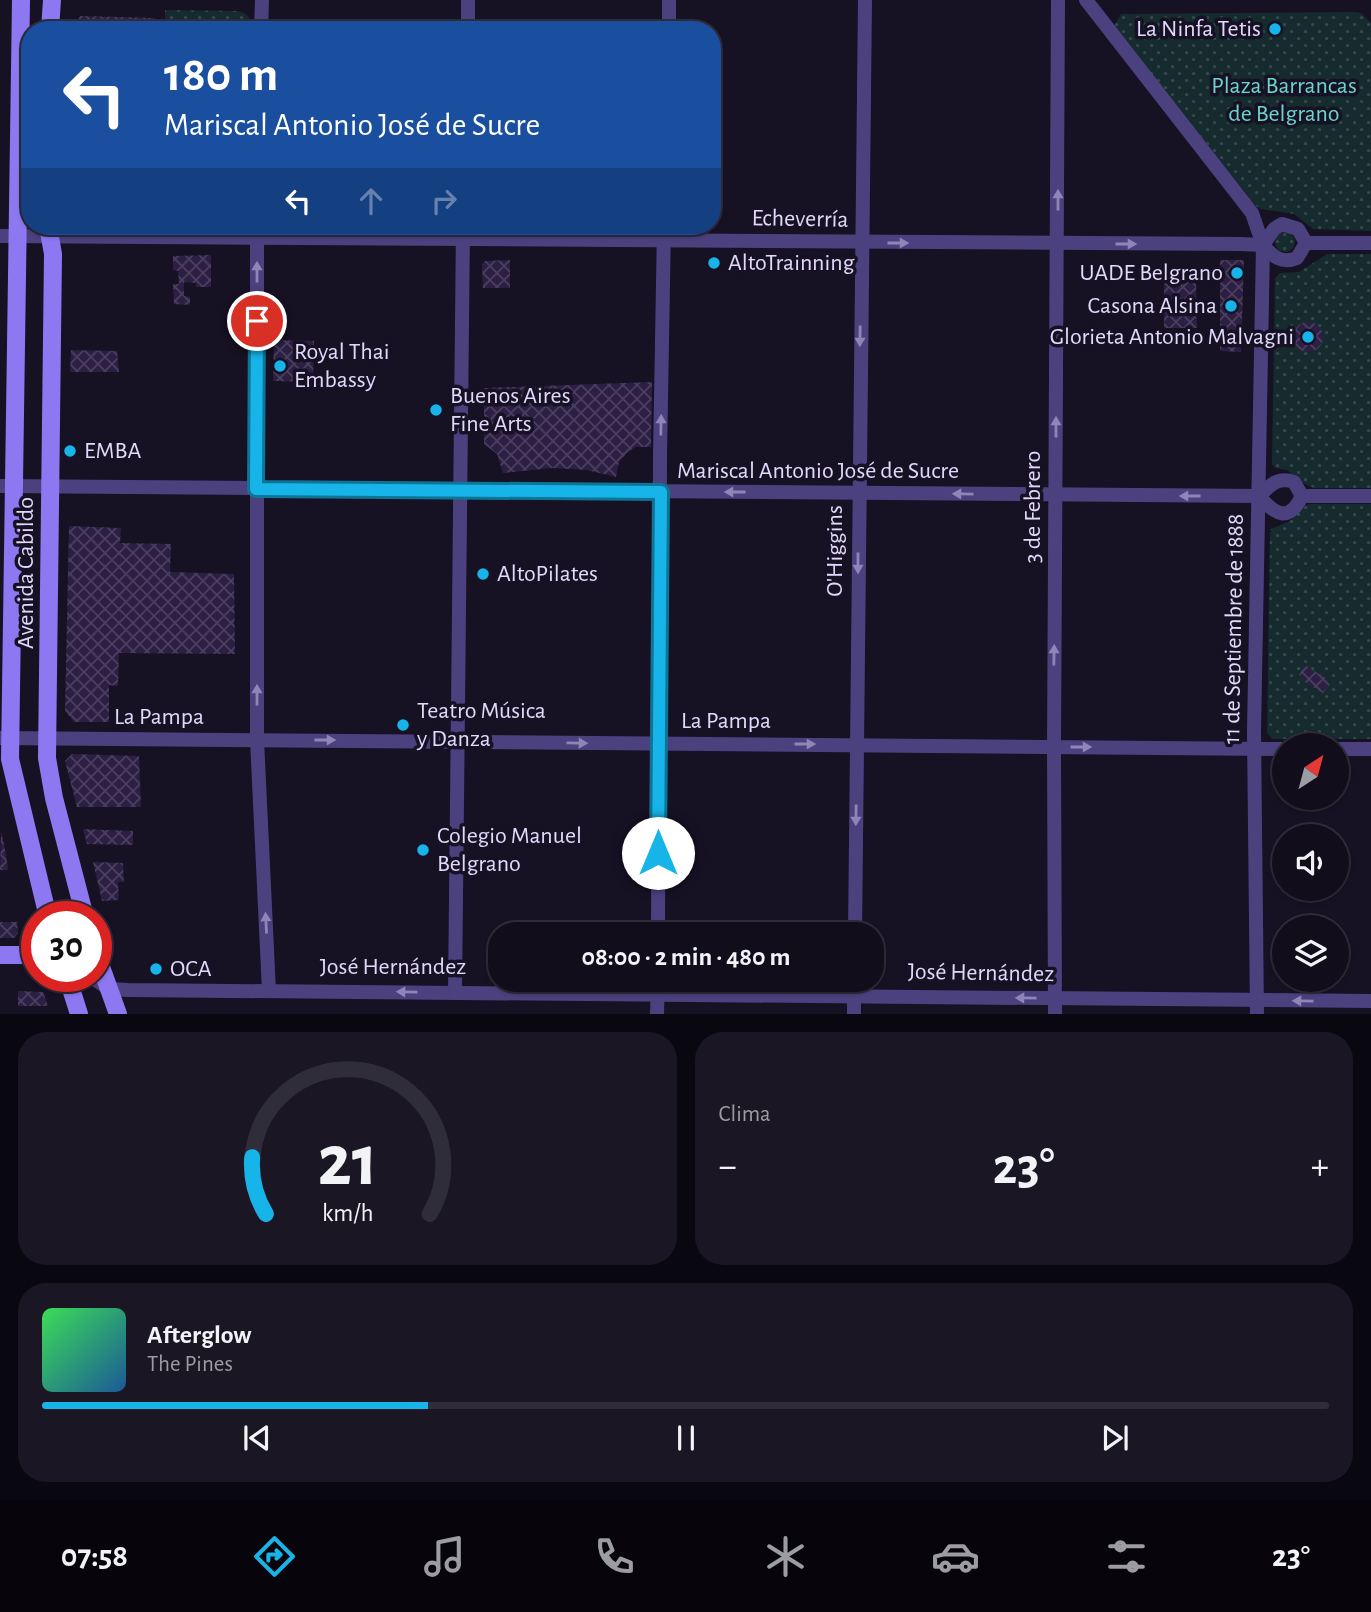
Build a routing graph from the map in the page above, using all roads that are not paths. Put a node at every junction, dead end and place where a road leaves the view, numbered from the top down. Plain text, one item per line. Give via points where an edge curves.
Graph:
1 (21, 0) edge
2 (52, 0) edge
3 (262, 0) edge
4 (468, 0) edge
5 (669, 0) edge
6 (865, 0) edge
7 (1058, 0) edge
8 (1086, 0) edge
9 (51, 21) edge
10 (261, 21) edge
11 (468, 21) edge
12 (669, 21) edge
13 (50, 235) edge
14 (257, 235) edge
15 (463, 235) edge
16 (664, 235) edge
17 (704, 235) edge
18 (9, 236) edge
19 (862, 243) junction
20 (1306, 243) junction
21 (1371, 243) edge
22 (1058, 244) junction
23 (1263, 245) junction
24 (6, 486) edge
25 (51, 487) junction
26 (256, 489) junction
27 (460, 490) junction
28 (661, 492) junction
29 (858, 492) junction
30 (1056, 496) junction
31 (1259, 496) junction
32 (1302, 496) junction
33 (1371, 496) edge
34 (5, 738) edge
35 (48, 738) junction
36 (257, 740) junction
37 (458, 742) junction
38 (658, 743) junction
39 (857, 745) junction
40 (1054, 747) junction
41 (1255, 748) junction
42 (1272, 749) edge
43 (1349, 749) edge
44 (1371, 749) edge
45 (44, 901) edge
46 (81, 901) edge
47 (658, 922) edge
48 (855, 922) edge
49 (0, 955) edge
50 (21, 955) edge
51 (112, 989) edge
52 (269, 991) junction
53 (72, 992) edge
54 (110, 992) edge
55 (488, 992) edge
56 (658, 992) edge
57 (789, 992) edge
58 (456, 993) junction
59 (854, 995) junction
60 (1371, 1001) edge
61 (1055, 1006) edge
62 (1257, 1007) edge
63 (79, 1013) edge
64 (118, 1013) edge
65 (657, 1013) edge
66 (854, 1013) edge

1 - 18 main road, Avenida Cabildo
2 - 9 main road
3 - 10 street
4 - 11 street
5 - 12 street
6 - 19 street, O'Higgins
22 -> 7 street, 3 de Febrero
8 - 23 street via 1252,213
13 - 25 main road, Avenida Cabildo
26 -> 14 street
15 - 27 street
28 -> 16 street
17 - 19 street, Echeverría
18 - 24 main road, Avenida Cabildo
19 -> 22 street, Echeverría
19 -> 29 street, O'Higgins
20 - 21 street
20 - 23 street, Echeverría via 1297,258 1285,261
20 - 23 street via 1298,229 1282,224
22 -> 23 street, Echeverría
30 -> 22 street, 3 de Febrero
23 - 31 street, 11 de Septiembre de 1888
24 - 25 street, Mariscal Antonio José de Sucre
24 - 34 main road, Avenida Cabildo
25 - 26 street, Mariscal Antonio José de Sucre
25 - 35 main road, Avenida Cabildo
26 - 27 street, Mariscal Antonio José de Sucre
36 -> 26 street
27 - 28 street, Mariscal Antonio José de Sucre
27 - 37 street
29 -> 28 street, Mariscal Antonio José de Sucre
28 - 38 street
30 -> 29 street, Mariscal Antonio José de Sucre
29 -> 39 street, O'Higgins
31 -> 30 street, Mariscal Antonio José de Sucre
40 -> 30 street, 3 de Febrero
31 - 32 street, Mariscal Antonio José de Sucre via 1282,480 1294,482
31 - 32 street via 1282,514 1293,510
31 - 41 street, 11 de Septiembre de 1888
32 - 33 street, Mariscal Antonio José de Sucre
34 - 35 street, La Pampa
34 - 45 main road, Avenida Cabildo
35 - 36 street, La Pampa
35 - 46 main road, Avenida Cabildo via 50,779
36 -> 37 street, La Pampa
52 -> 36 street
37 -> 38 street, La Pampa
37 - 58 street
38 -> 39 street, La Pampa
38 - 47 street
39 - 40 street, La Pampa
39 -> 48 street, O'Higgins
40 -> 41 street, La Pampa
40 - 61 street, 3 de Febrero
41 - 42 street, La Pampa
41 - 62 street, 11 de Septiembre de 1888
43 - 44 street
49 - 50 main road
51 - 52 street, José Hernández
58 -> 52 street, José Hernández
53 - 63 main road
54 - 64 main road
55 - 58 street, José Hernández
56 - 65 street
57 - 59 street, José Hernández
61 -> 59 street, José Hernández
59 - 66 street
60 -> 62 street, José Hernández
61 - 62 street, José Hernández

